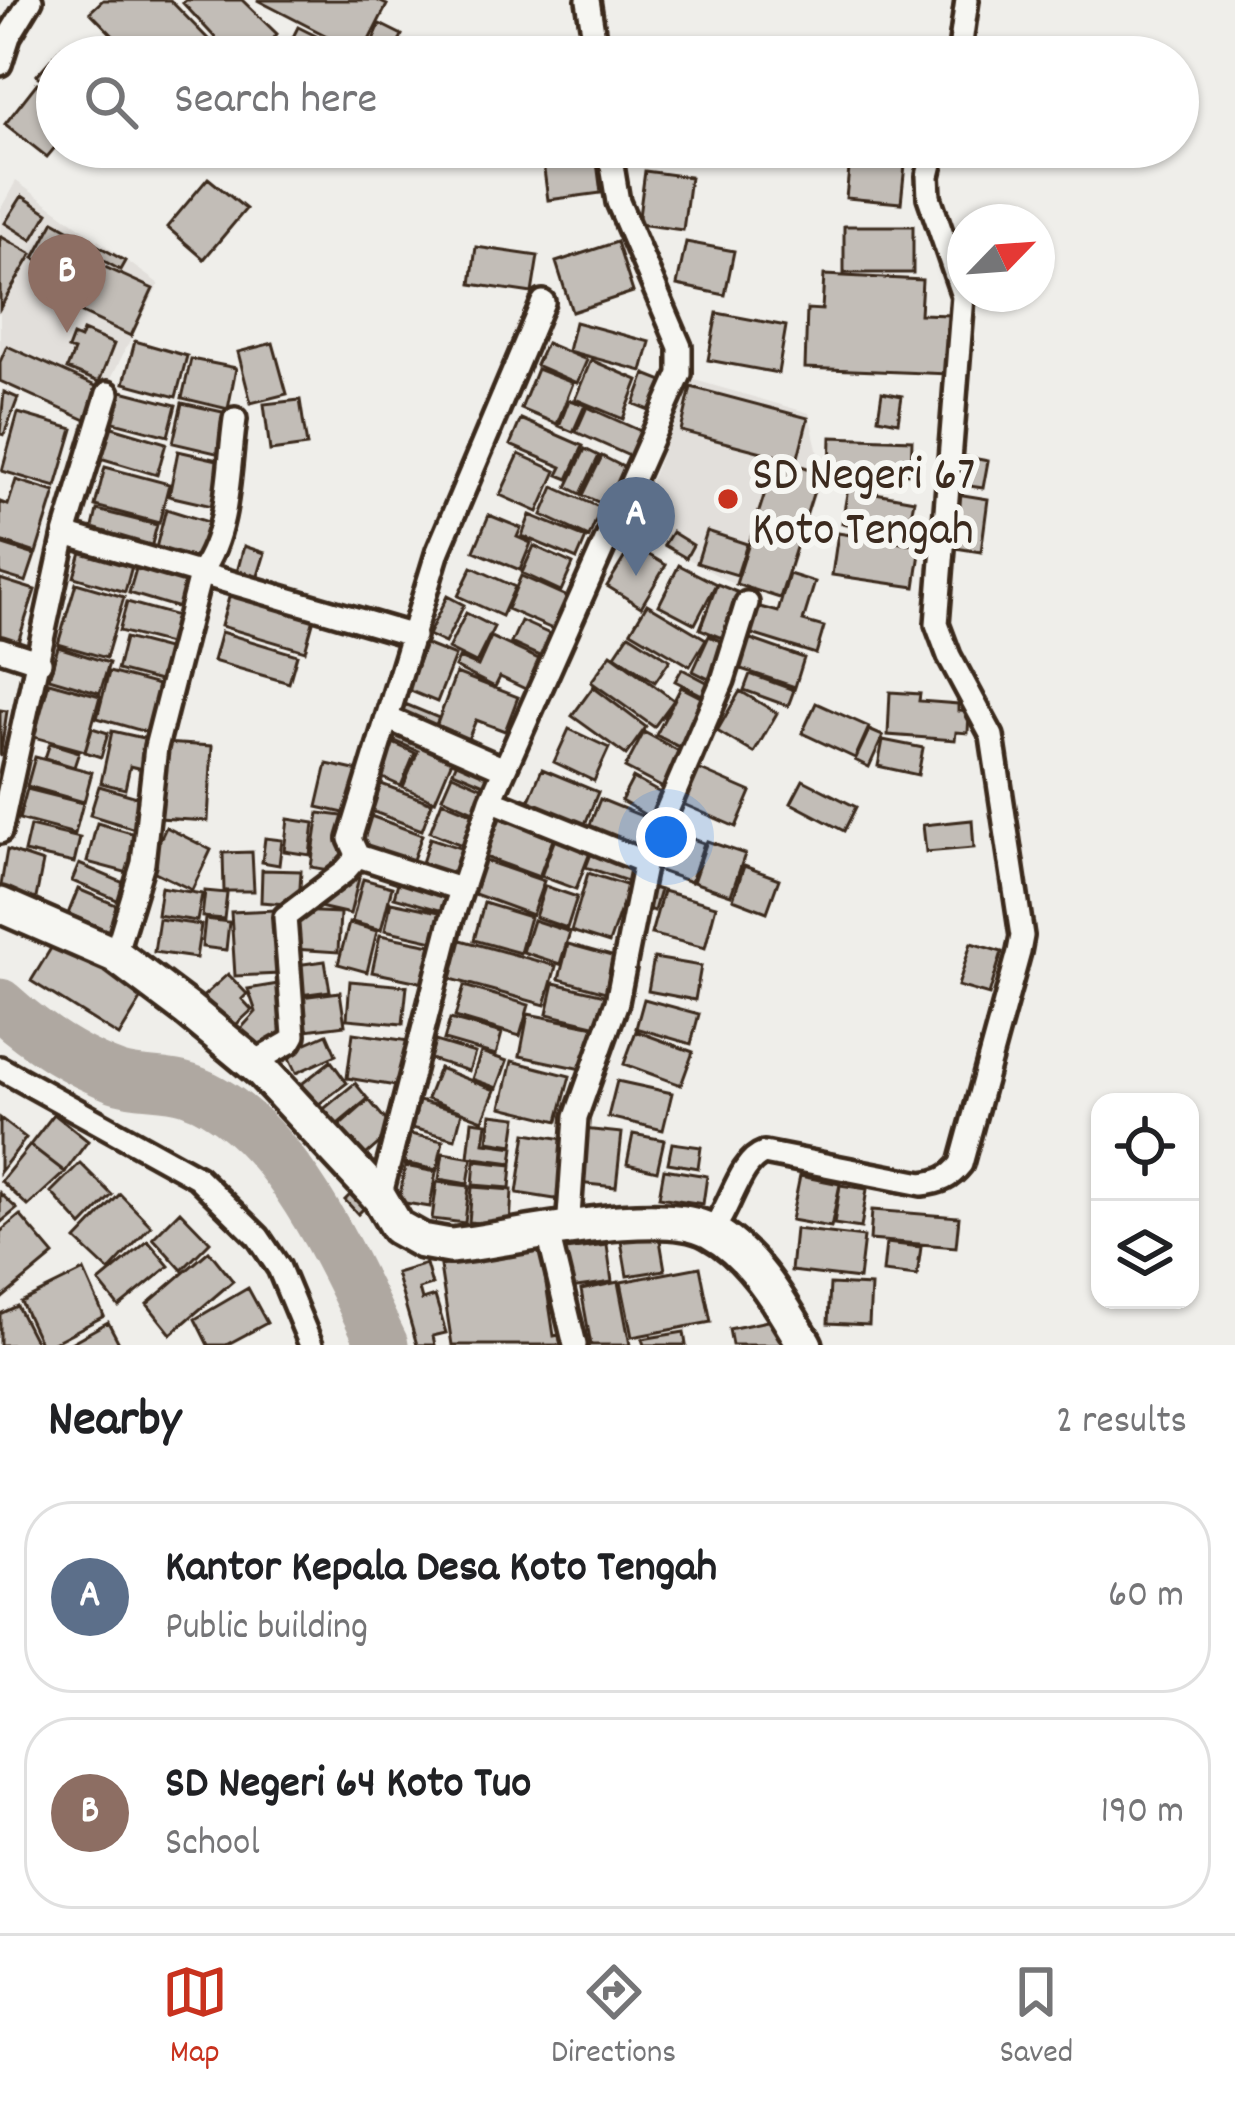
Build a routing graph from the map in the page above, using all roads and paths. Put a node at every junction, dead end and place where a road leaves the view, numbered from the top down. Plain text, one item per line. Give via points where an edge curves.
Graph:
1 (31, 0) edge
2 (589, 0) edge
3 (967, 0) edge
4 (593, 36) edge
5 (962, 36) edge
6 (0, 64) edge
7 (613, 168) edge
8 (930, 168) edge
9 (543, 302) dead end
10 (108, 393) dead end
11 (235, 418) dead end
12 (65, 534) junction
13 (201, 571) junction
14 (747, 603) dead end
15 (414, 636) junction
16 (0, 650) edge
17 (40, 662) junction
18 (387, 718) junction
19 (504, 769) junction
20 (491, 800) junction
21 (0, 832) edge
22 (358, 856) junction
23 (645, 862) junction
24 (460, 890) junction
25 (0, 906) edge
26 (115, 955) junction
27 (253, 1063) junction
28 (0, 1068) edge
29 (380, 1198) junction
30 (711, 1231) junction
31 (558, 1232) junction
32 (311, 1345) edge
33 (575, 1345) edge
34 (805, 1345) edge

1 - 6 street
2 - 4 street
3 - 5 street
7 - 19 street via 623,216 680,347 680,374
8 - 30 street via 928,197 963,296 937,624 992,736 1019,952 952,1175 922,1184 764,1153 747,1164
9 - 15 street via 438,551
10 - 12 street
11 - 13 street via 223,506
12 - 13 street
12 - 17 street
13 - 15 street
13 - 26 street via 156,747 143,863
14 - 23 street
15 - 18 street
16 - 17 street
17 - 21 street
18 - 19 street
18 - 22 street via 350,839
19 - 20 street
20 - 23 street
20 - 24 street
22 - 24 street
22 - 27 street via 285,917 294,1036
23 - 31 street via 617,1002 576,1117
24 - 29 street
25 - 26 street
26 - 27 street
27 - 29 street
28 - 32 street via 197,1178 258,1237
29 - 31 street via 397,1227 422,1241 450,1246
30 - 31 street via 653,1219
30 - 34 street via 762,1277
31 - 33 street

